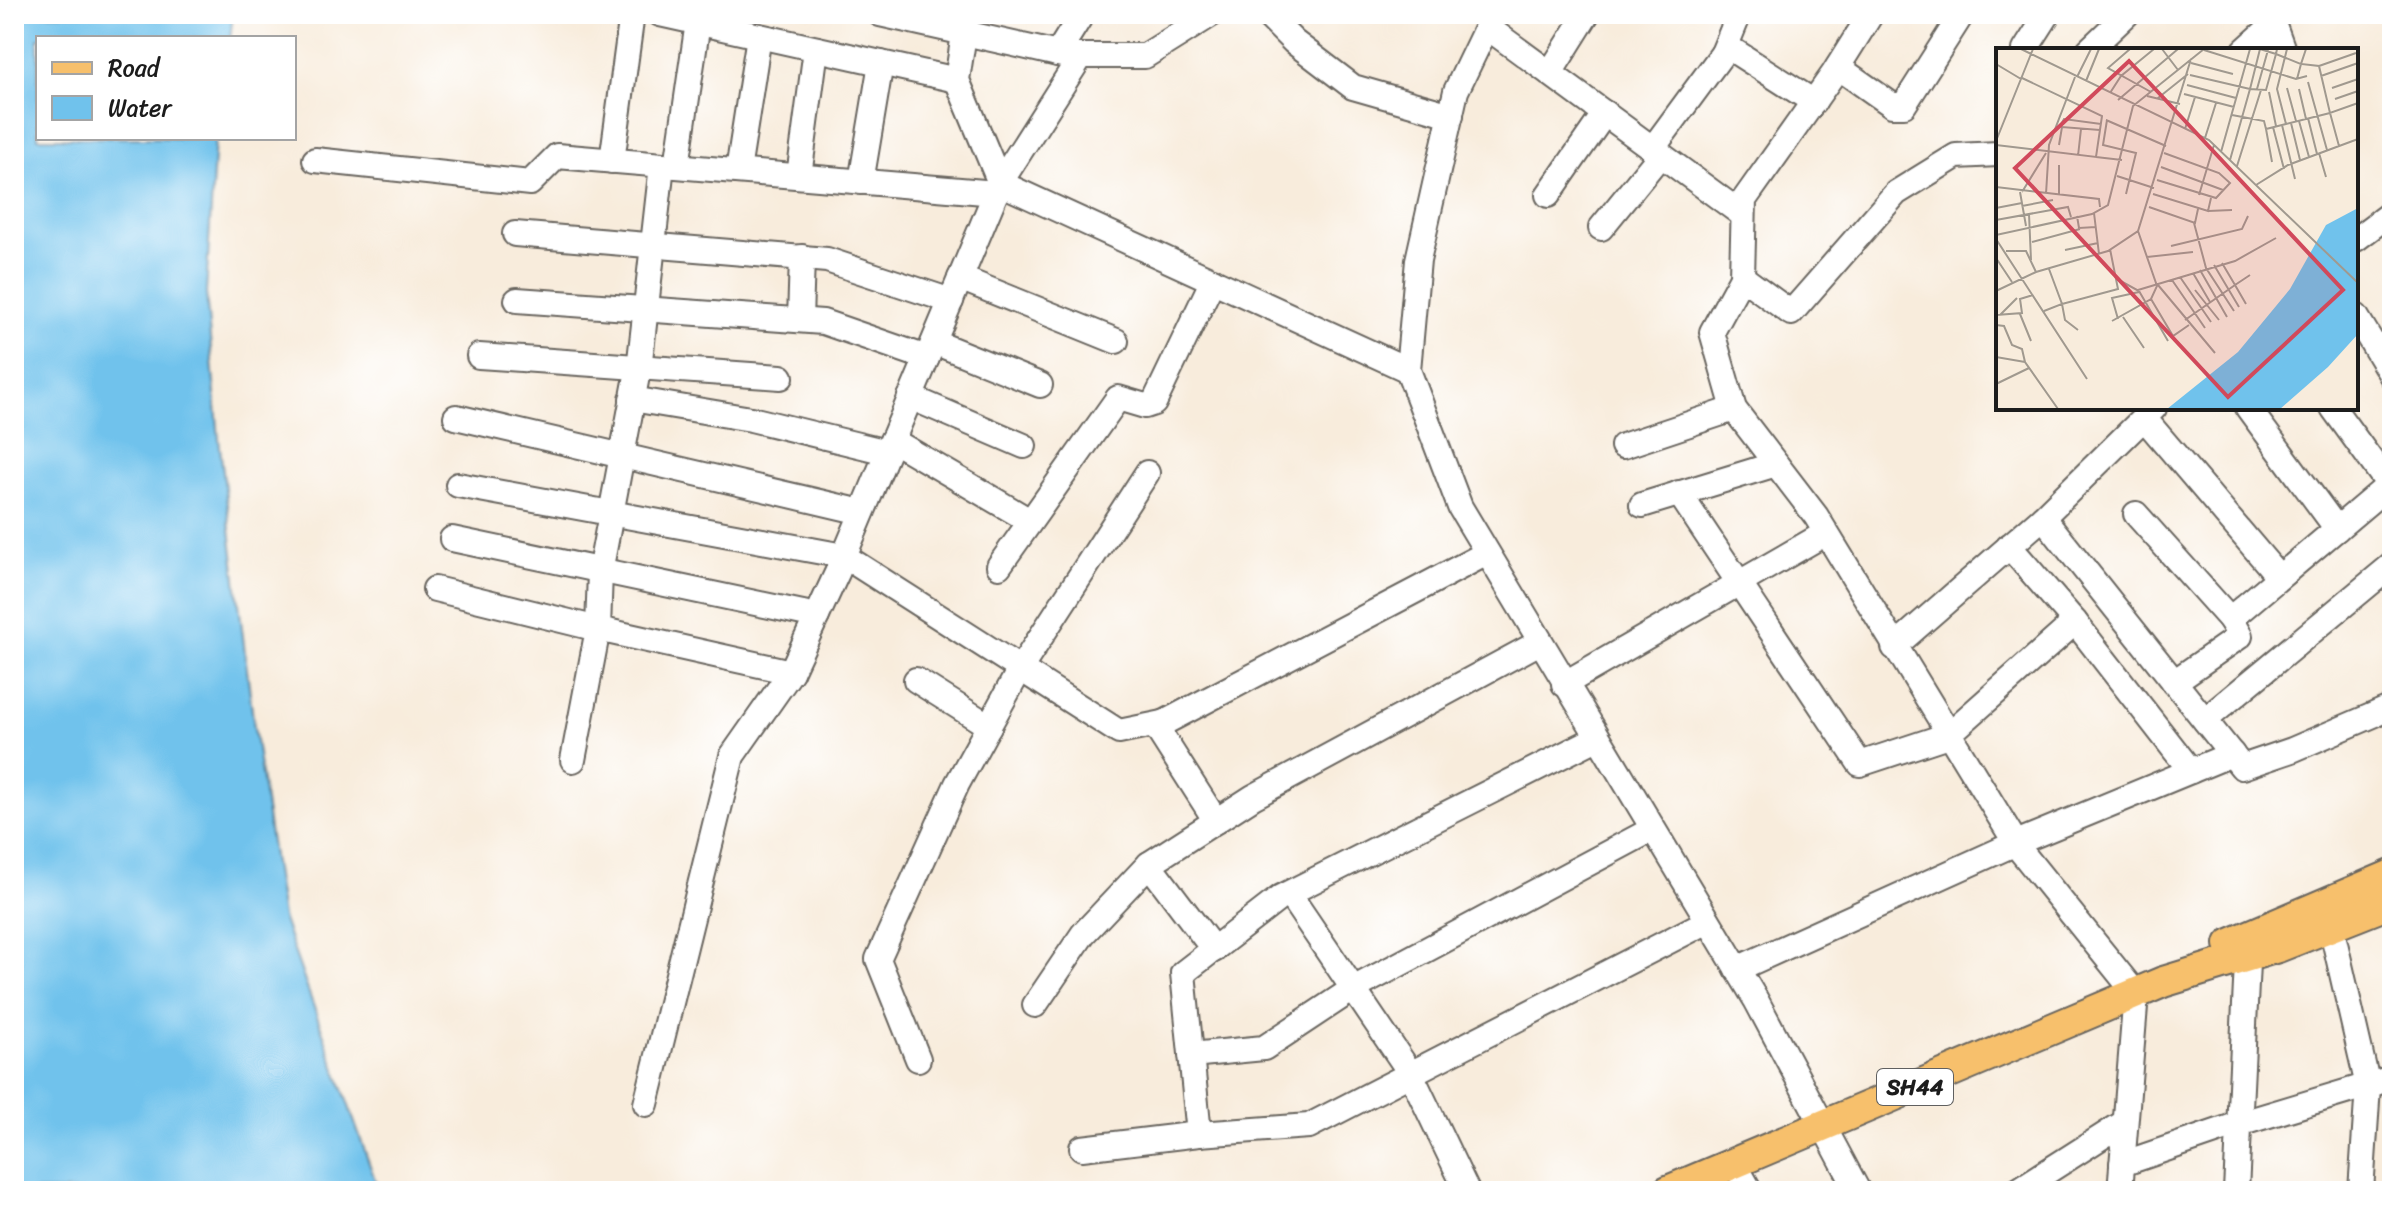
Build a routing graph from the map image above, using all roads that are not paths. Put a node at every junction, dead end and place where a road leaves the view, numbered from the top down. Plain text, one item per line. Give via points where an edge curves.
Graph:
1 (632, 14) edge
2 (660, 14) edge
3 (880, 14) edge
4 (1082, 14) edge
5 (1212, 14) edge
6 (1266, 14) edge
7 (1587, 14) edge
8 (1739, 14) edge
9 (1871, 14) edge
10 (1962, 14) edge
11 (2048, 14) edge
12 (2127, 14) edge
13 (2272, 19) edge
14 (1490, 20) edge
15 (698, 22) junction
16 (966, 23) edge
17 (759, 36) junction
18 (2026, 48) edge
19 (2095, 48) edge
20 (2247, 48) edge
21 (2282, 48) edge
22 (816, 49) junction
23 (1723, 53) junction
24 (1069, 55) junction
25 (881, 63) junction
26 (1838, 67) junction
27 (1550, 73) junction
28 (957, 80) junction
29 (1814, 102) junction
30 (1605, 113) junction
31 (1451, 115) junction
32 (1657, 151) junction
33 (1996, 154) edge
34 (315, 160) dead end
35 (612, 161) junction
36 (670, 166) junction
37 (738, 171) junction
38 (799, 176) junction
39 (861, 182) junction
40 (998, 188) junction
41 (1548, 195) dead end
42 (2392, 212) edge
43 (1743, 215) junction
44 (1601, 228) dead end
45 (515, 234) dead end
46 (2358, 238) edge
47 (653, 245) junction
48 (802, 257) junction
49 (1742, 277) junction
50 (1213, 280) junction
51 (956, 289) junction
52 (517, 300) dead end
53 (646, 309) junction
54 (2358, 319) edge
55 (800, 320) junction
56 (1116, 341) dead end
57 (930, 350) junction
58 (479, 356) dead end
59 (638, 367) junction
60 (1408, 370) junction
61 (2392, 376) edge
62 (781, 377) dead end
63 (1040, 385) dead end
64 (910, 397) junction
65 (632, 399) junction
66 (1734, 409) junction
67 (2249, 410) edge
68 (2334, 410) edge
69 (2149, 413) edge
70 (456, 417) dead end
71 (890, 446) junction
72 (1024, 446) dead end
73 (1623, 446) dead end
74 (622, 453) junction
75 (1776, 464) junction
76 (1147, 473) dead end
77 (458, 485) dead end
78 (2391, 486) edge
79 (1679, 493) junction
80 (1642, 505) dead end
81 (611, 511) junction
82 (862, 512) junction
83 (2136, 514) dead end
84 (2043, 517) junction
85 (1030, 521) junction
86 (2337, 529) junction
87 (1826, 533) junction
88 (452, 539) dead end
89 (2009, 546) junction
90 (1487, 553) junction
91 (844, 556) junction
92 (2392, 565) edge
93 (999, 566) dead end
94 (600, 572) junction
95 (2279, 577) junction
96 (1739, 583) junction
97 (435, 589) dead end
98 (817, 616) junction
99 (2075, 622) junction
100 (2235, 628) junction
101 (598, 629) junction
102 (1540, 642) junction
103 (1894, 647) junction
104 (2267, 668) junction
105 (1020, 669) junction
106 (791, 672) junction
107 (916, 680) dead end
108 (2174, 682) junction
109 (1564, 684) junction
110 (2392, 707) edge
111 (2205, 720) junction
112 (1163, 723) junction
113 (989, 726) junction
114 (1948, 735) junction
115 (1597, 738) junction
116 (2232, 754) junction
117 (573, 760) dead end
118 (2191, 771) junction
119 (1216, 821) junction
120 (1651, 830) junction
121 (2016, 843) junction
122 (1149, 864) junction
123 (2392, 875) edge
124 (1289, 894) junction
125 (2392, 902) edge
126 (1708, 921) junction
127 (2331, 926) junction
128 (2247, 946) junction
129 (1214, 950) junction
130 (1737, 969) junction
131 (2149, 988) junction
132 (1353, 989) junction
133 (1035, 1005) dead end
134 (1191, 1055) junction
135 (918, 1059) dead end
136 (1411, 1074) junction
137 (2392, 1078) edge
138 (2368, 1086) junction
139 (646, 1104) dead end
140 (2125, 1122) junction
141 (2239, 1124) junction
142 (1823, 1126) junction
143 (1199, 1134) junction
144 (1082, 1148) dead end
145 (1734, 1163) junction
146 (2122, 1164) junction
147 (2048, 1181) edge
148 (1467, 1191) edge
149 (1668, 1191) edge
150 (1750, 1191) edge
151 (1858, 1191) edge
152 (2017, 1191) edge
153 (2120, 1191) edge
154 (2236, 1191) edge
155 (2361, 1191) edge

1 - 35 street
2 - 15 street
3 - 16 street
4 - 24 street
5 - 24 street via 1145,56
6 - 31 street via 1353,87
7 - 27 street
8 - 23 street
9 - 26 street
10 - 26 street via 1904,105 1892,105
11 - 18 street
12 - 19 street
13 - 20 street
13 - 21 street
14 - 27 street
14 - 31 street via 1456,91
15 - 17 street
15 - 36 street
16 - 24 street
16 - 28 street
17 - 22 street
17 - 37 street
22 - 25 street
22 - 38 street
23 - 29 street via 1736,50
23 - 32 street
24 - 40 street
25 - 28 street
25 - 39 street
26 - 29 street
27 - 30 street
28 - 40 street
29 - 43 street via 1744,200
30 - 32 street
30 - 41 street
31 - 60 street via 1418,260
32 - 43 street
32 - 44 street
33 - 49 street via 1956,156 1896,193 1791,313
34 - 35 street via 530,183 557,156
35 - 36 street
36 - 37 street
36 - 47 street
37 - 38 street
38 - 39 street
39 - 40 street
40 - 50 street
40 - 51 street
42 - 46 street
43 - 49 street
45 - 47 street
47 - 48 street
47 - 53 street
48 - 51 street
48 - 55 street
49 - 66 street via 1712,332
50 - 60 street
50 - 85 street via 1154,403 1145,406 1118,398
51 - 56 street
51 - 57 street
52 - 53 street
53 - 55 street
53 - 59 street
54 - 61 street
55 - 57 street
57 - 63 street
57 - 64 street
58 - 59 street
59 - 62 street
59 - 65 street
60 - 90 street via 1460,507
64 - 71 street
64 - 72 street
65 - 71 street
65 - 74 street
66 - 73 street
66 - 75 street
67 - 86 street
68 - 78 street
69 - 84 street
69 - 95 street
70 - 74 street
71 - 82 street
71 - 85 street
74 - 81 street
74 - 82 street
75 - 79 street
75 - 87 street
76 - 105 street
77 - 81 street
78 - 86 street
79 - 80 street
79 - 96 street
81 - 91 street
81 - 94 street
82 - 91 street
83 - 100 street
84 - 89 street
84 - 108 street
85 - 93 street
86 - 95 street
87 - 96 street
87 - 103 street
88 - 94 street
89 - 99 street
89 - 103 street
90 - 102 street
90 - 112 street
91 - 98 street
91 - 105 street
92 - 104 street
94 - 98 street
94 - 101 street
95 - 100 street
96 - 109 street
96 - 114 street via 1860,764
97 - 101 street
98 - 106 street
99 - 114 street
99 - 118 street
100 - 104 street
100 - 108 street
101 - 106 street
101 - 117 street
102 - 109 street
102 - 119 street
103 - 114 street
104 - 111 street
105 - 112 street via 1119,732
105 - 113 street
106 - 139 street via 732,756
107 - 113 street
108 - 111 street
109 - 115 street
110 - 116 street via 2242,767
111 - 116 street
112 - 119 street via 1156,727
113 - 135 street via 878,959
114 - 121 street
115 - 120 street
115 - 124 street
116 - 118 street
118 - 121 street
119 - 122 street
120 - 126 street
120 - 132 street
121 - 130 street
121 - 131 street
122 - 129 street
122 - 133 street via 1083,934
123 - 128 main road, SH44
124 - 129 street
124 - 132 street
125 - 127 main road, SH44
126 - 130 street
126 - 136 street
127 - 128 main road, SH44
127 - 138 street
128 - 131 main road, SH44
128 - 141 street
129 - 134 street via 1183,973
130 - 142 street
131 - 140 street
131 - 142 main road, SH44
132 - 134 street via 1264,1048
132 - 136 street
134 - 143 street
136 - 143 street via 1309,1126
136 - 148 street
137 - 138 street
138 - 141 street
138 - 155 street
140 - 146 street
140 - 147 street
141 - 146 street
141 - 154 street
142 - 145 main road, SH44
142 - 151 street
143 - 144 street
145 - 149 main road, SH44
145 - 150 street
146 - 153 street
147 - 152 street

